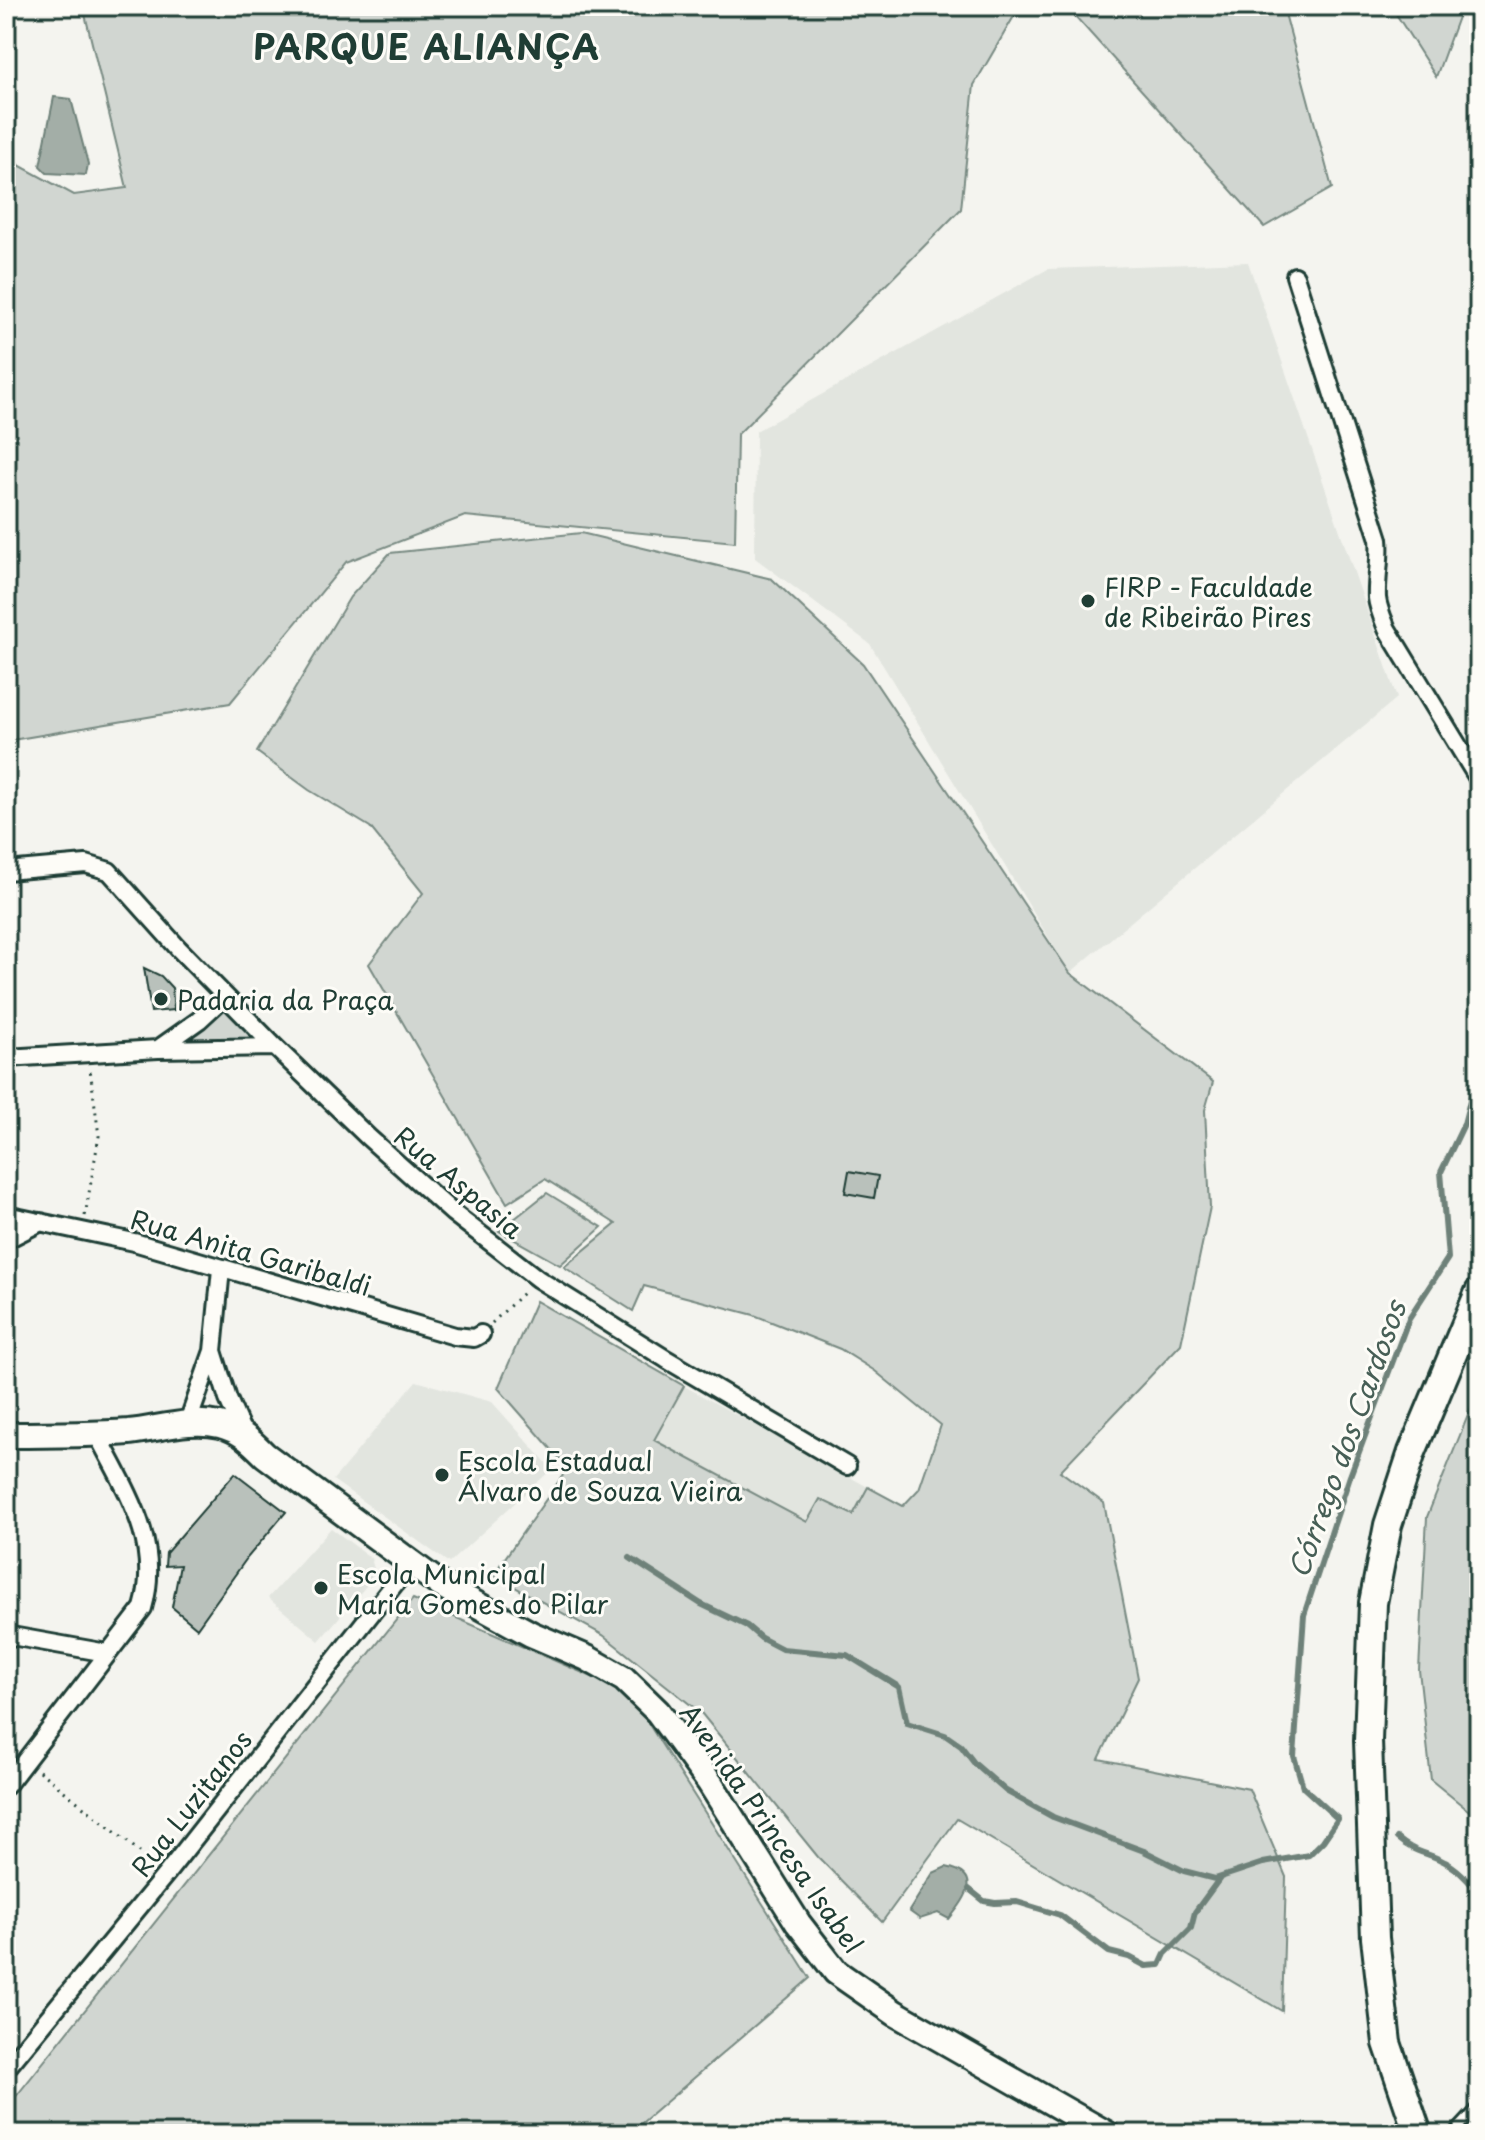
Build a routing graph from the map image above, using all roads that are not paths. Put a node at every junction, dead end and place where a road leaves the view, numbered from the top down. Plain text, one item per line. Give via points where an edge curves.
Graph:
1 (1295, 276) dead end
2 (1479, 780) edge
3 (6, 871) edge
4 (225, 996) junction
5 (275, 1047) junction
6 (158, 1049) junction
7 (6, 1058) edge
8 (6, 1215) edge
9 (41, 1222) junction
10 (6, 1240) edge
11 (221, 1269) junction
12 (1479, 1292) edge
13 (481, 1334) road end
14 (213, 1351) junction
15 (188, 1422) junction
16 (243, 1433) junction
17 (97, 1434) junction
18 (6, 1435) edge
19 (847, 1466) dead end
20 (411, 1563) junction
21 (6, 1635) edge
22 (107, 1653) junction
23 (6, 1786) edge
24 (6, 2069) edge
25 (1479, 2106) edge
26 (1107, 2134) edge
27 (1418, 2134) edge
28 (1453, 2134) edge

1 - 2 street via 1379,539 1381,614
3 - 4 street, Rua Aspasia via 76,864 96,865 116,876
4 - 5 street, Rua Aspasia
4 - 6 street
5 - 6 street
5 - 19 street, Rua Aspasia via 453,1213 538,1279
6 - 7 street
8 - 9 street, Rua Anita Garibaldi
9 - 10 street
9 - 11 street, Rua Anita Garibaldi
11 - 13 street, Rua Anita Garibaldi via 455,1336
11 - 14 street
12 - 27 main road via 1412,1452 1388,1525 1373,1603 1368,1741 1375,1938 1387,2043
14 - 15 street
14 - 16 street
15 - 16 main road, Avenida Princesa Isabel
15 - 17 main road, Avenida Princesa Isabel
16 - 20 main road, Avenida Princesa Isabel
17 - 18 main road, Avenida Princesa Isabel
17 - 22 street via 129,1497 149,1554 143,1608
20 - 24 street, Rua Luzitanos
20 - 26 main road, Avenida Princesa Isabel via 441,1585 624,1679 658,1712 710,1783 798,1923 836,1972 895,2013
21 - 22 street
22 - 23 street
25 - 28 lane

